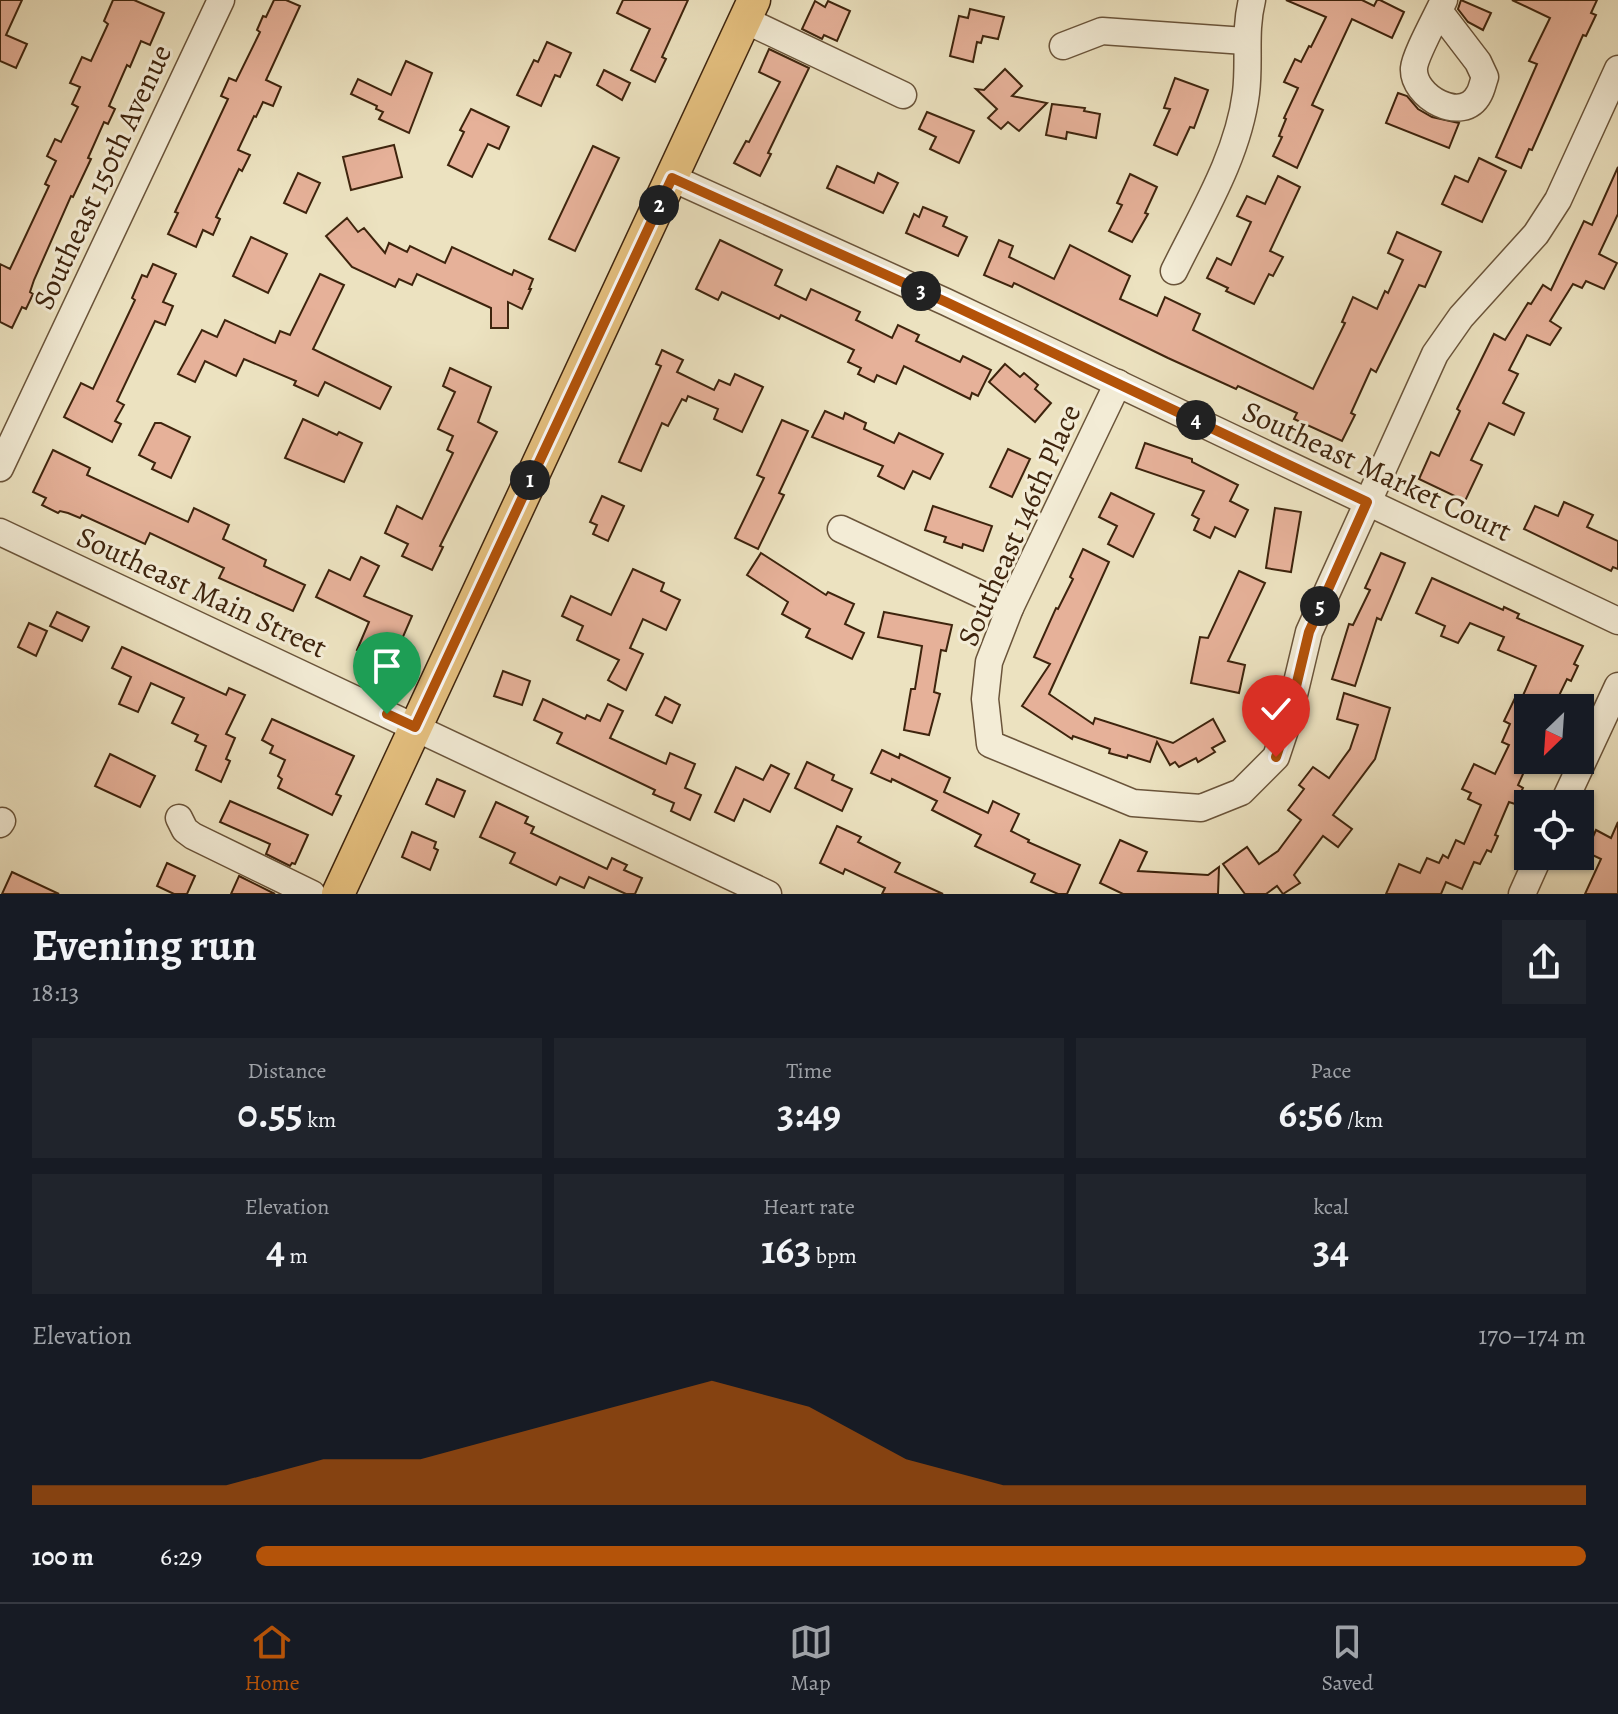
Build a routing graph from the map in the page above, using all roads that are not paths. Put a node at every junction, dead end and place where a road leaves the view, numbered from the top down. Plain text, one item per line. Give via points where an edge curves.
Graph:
1 (221, 0) edge
2 (1252, 0) edge
3 (749, 10) edge
4 (1245, 41) junction
5 (1063, 46) dead end
6 (1618, 69) edge
7 (903, 95) dead end
8 (672, 178) junction
9 (1174, 271) dead end
10 (1118, 383) junction
11 (0, 468) edge
12 (1367, 502) junction
13 (841, 529) dead end
14 (0, 532) edge
15 (1010, 608) junction
16 (1618, 621) edge
17 (1618, 686) edge
18 (415, 727) junction
19 (1570, 790) edge
20 (179, 818) dead end
21 (1533, 870) edge
22 (312, 894) edge
23 (338, 894) edge
24 (768, 894) edge
25 (1522, 894) edge

1 - 11 street, Southeast 150th Avenue
2 - 4 street
3 - 7 street
3 - 8 main road
4 - 5 street via 1102,31
4 - 9 street via 1246,94 1237,133
6 - 12 street via 1558,200 1536,234 1435,354
8 - 10 street, Southeast Market Court
8 - 18 main road
10 - 12 street, Southeast Market Court
10 - 15 street, Southeast 146th Place
12 - 15 street, Southeast 146th Place via 1309,632 1276,757 1241,792 1201,808 1133,803 990,744 985,699 989,662
12 - 16 street, Southeast Market Court
13 - 15 street
14 - 18 street, Southeast Main Street
17 - 19 street
18 - 23 main road
18 - 24 street, Southeast Main Street
20 - 22 street via 193,836
21 - 25 street

